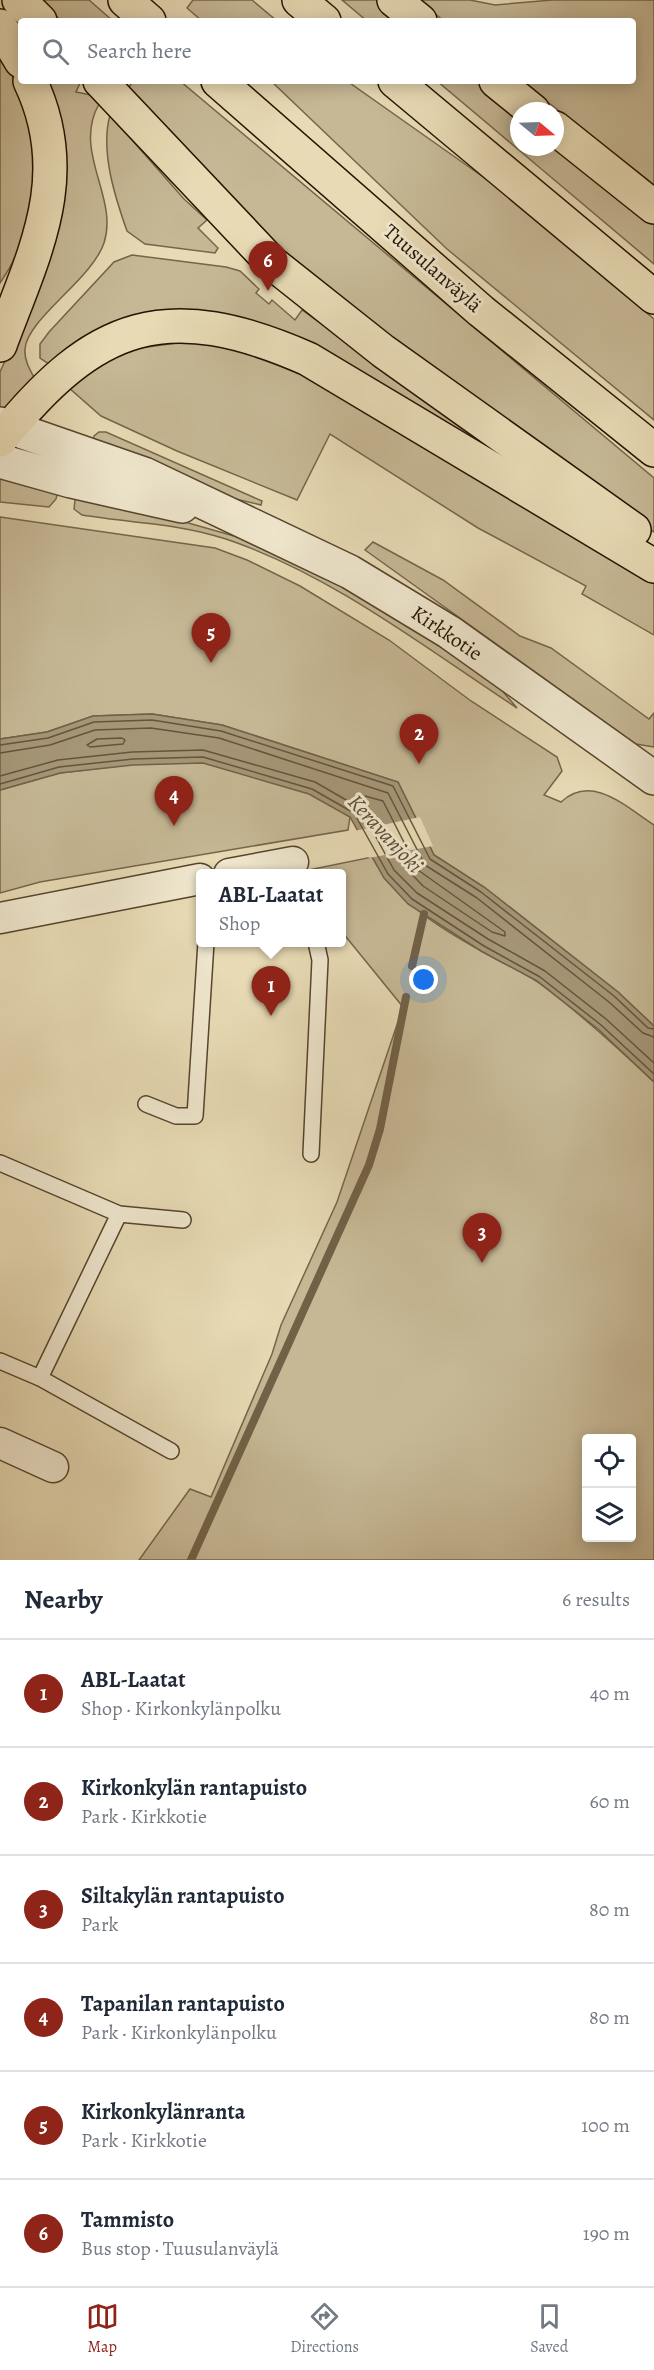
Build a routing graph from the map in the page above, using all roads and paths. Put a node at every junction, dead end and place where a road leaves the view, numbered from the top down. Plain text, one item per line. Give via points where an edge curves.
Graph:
1 (19, 0) edge
2 (125, 0) edge
3 (299, 0) edge
4 (394, 0) edge
5 (37, 18) edge
6 (146, 18) edge
7 (320, 18) edge
8 (416, 18) edge
9 (0, 26) edge
10 (18, 56) edge
11 (31, 84) edge
12 (103, 84) edge
13 (221, 84) edge
14 (399, 84) edge
15 (500, 84) edge
16 (522, 102) edge
17 (564, 135) edge
18 (654, 207) edge
19 (654, 297) edge
20 (9, 305) edge
21 (0, 345) edge
22 (3, 431) edge
23 (654, 450) edge
24 (0, 461) edge
25 (225, 514) junction
26 (654, 545) edge
27 (654, 566) edge
28 (654, 777) edge
29 (278, 867) edge
30 (262, 869) edge
31 (196, 880) edge
32 (0, 918) edge
33 (206, 947) edge
34 (317, 947) edge
35 (146, 1104) dead end
36 (311, 1154) dead end
37 (0, 1163) edge
38 (119, 1214) junction
39 (183, 1220) dead end
40 (0, 1361) edge
41 (40, 1378) junction
42 (0, 1443) edge
43 (171, 1451) dead end
44 (53, 1467) dead end

1 - 5 highway
2 - 6 highway
3 - 7 highway
4 - 8 highway
9 - 10 highway
11 - 20 highway via 47,126 52,160 50,197 39,245
12 - 26 highway via 272,262 382,351
13 - 23 highway, Tuusulanväylä via 481,310
14 - 19 highway
15 - 16 highway
17 - 18 highway
20 - 21 highway
22 - 25 street, Kirkkotie via 144,474
22 - 27 highway via 97,346 167,325 212,327 265,340 308,359
24 - 25 street, Kirkkotie via 105,489
25 - 28 street, Kirkkotie via 282,538 386,592
29 - 30 street
31 - 32 street
33 - 35 lane via 195,1116 176,1116
34 - 36 lane via 320,960
37 - 38 lane
38 - 39 lane
38 - 41 lane
40 - 41 lane
41 - 43 lane
42 - 44 street

